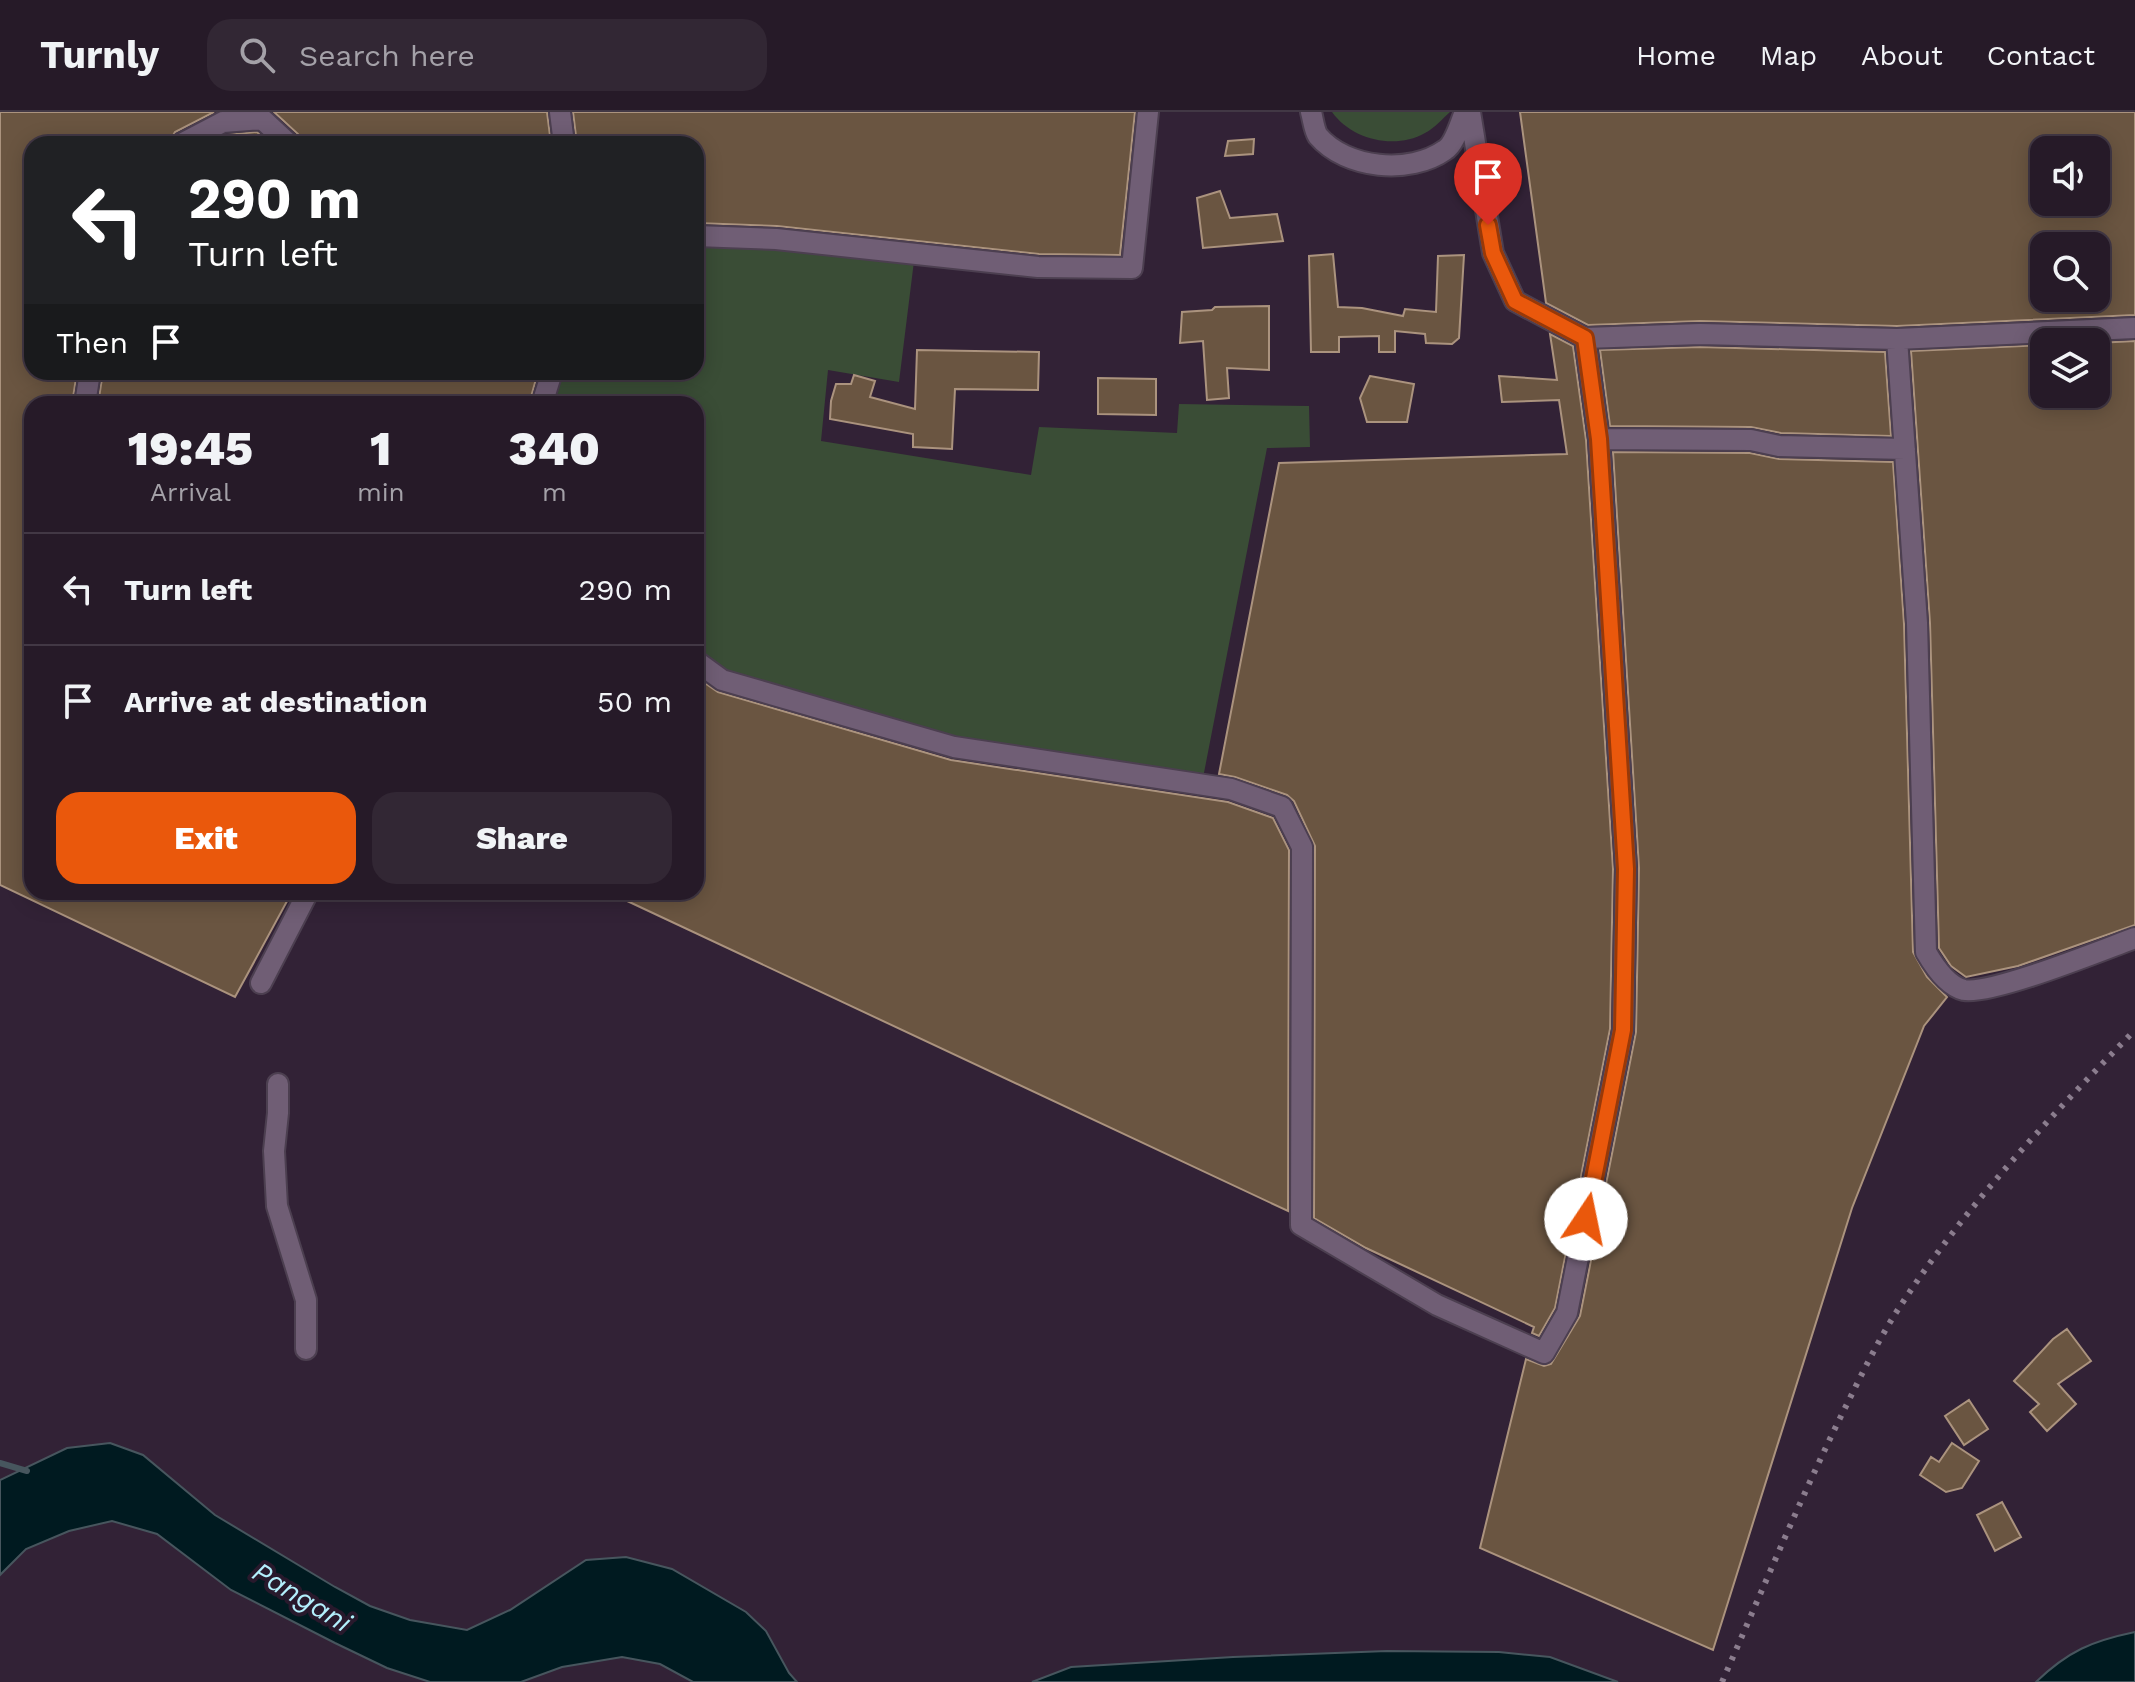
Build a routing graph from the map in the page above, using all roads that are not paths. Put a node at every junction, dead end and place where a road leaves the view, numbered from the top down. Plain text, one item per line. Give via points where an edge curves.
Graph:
1 (560, 112) edge
2 (1148, 112) edge
3 (1311, 112) edge
4 (1467, 112) edge
5 (196, 136) edge
6 (280, 136) edge
7 (563, 136) edge
8 (704, 236) edge
9 (2135, 328) edge
10 (1585, 338) junction
11 (1897, 339) junction
12 (1599, 439) junction
13 (1905, 449) junction
14 (704, 667) edge
15 (304, 900) edge
16 (2135, 938) edge
17 (261, 983) dead end
18 (278, 1084) dead end
19 (306, 1349) dead end

1 - 7 street
2 - 8 street via 1132,268 1038,267
3 - 4 street via 1317,134 1344,156 1375,165 1420,163 1448,149
4 - 10 street via 1493,253 1515,301
5 - 6 street via 223,122 262,119
9 - 11 street
10 - 11 street via 1700,334
10 - 12 street
11 - 13 street
12 - 13 street
12 - 14 street via 1626,869 1623,1030 1567,1313 1544,1353 1437,1305 1301,1225 1302,847 1282,807 1231,789 954,747 722,680
13 - 16 street via 1917,623 1926,952 1936,971 1962,990 1988,989
15 - 17 street
18 - 19 street via 277,1206 306,1300

